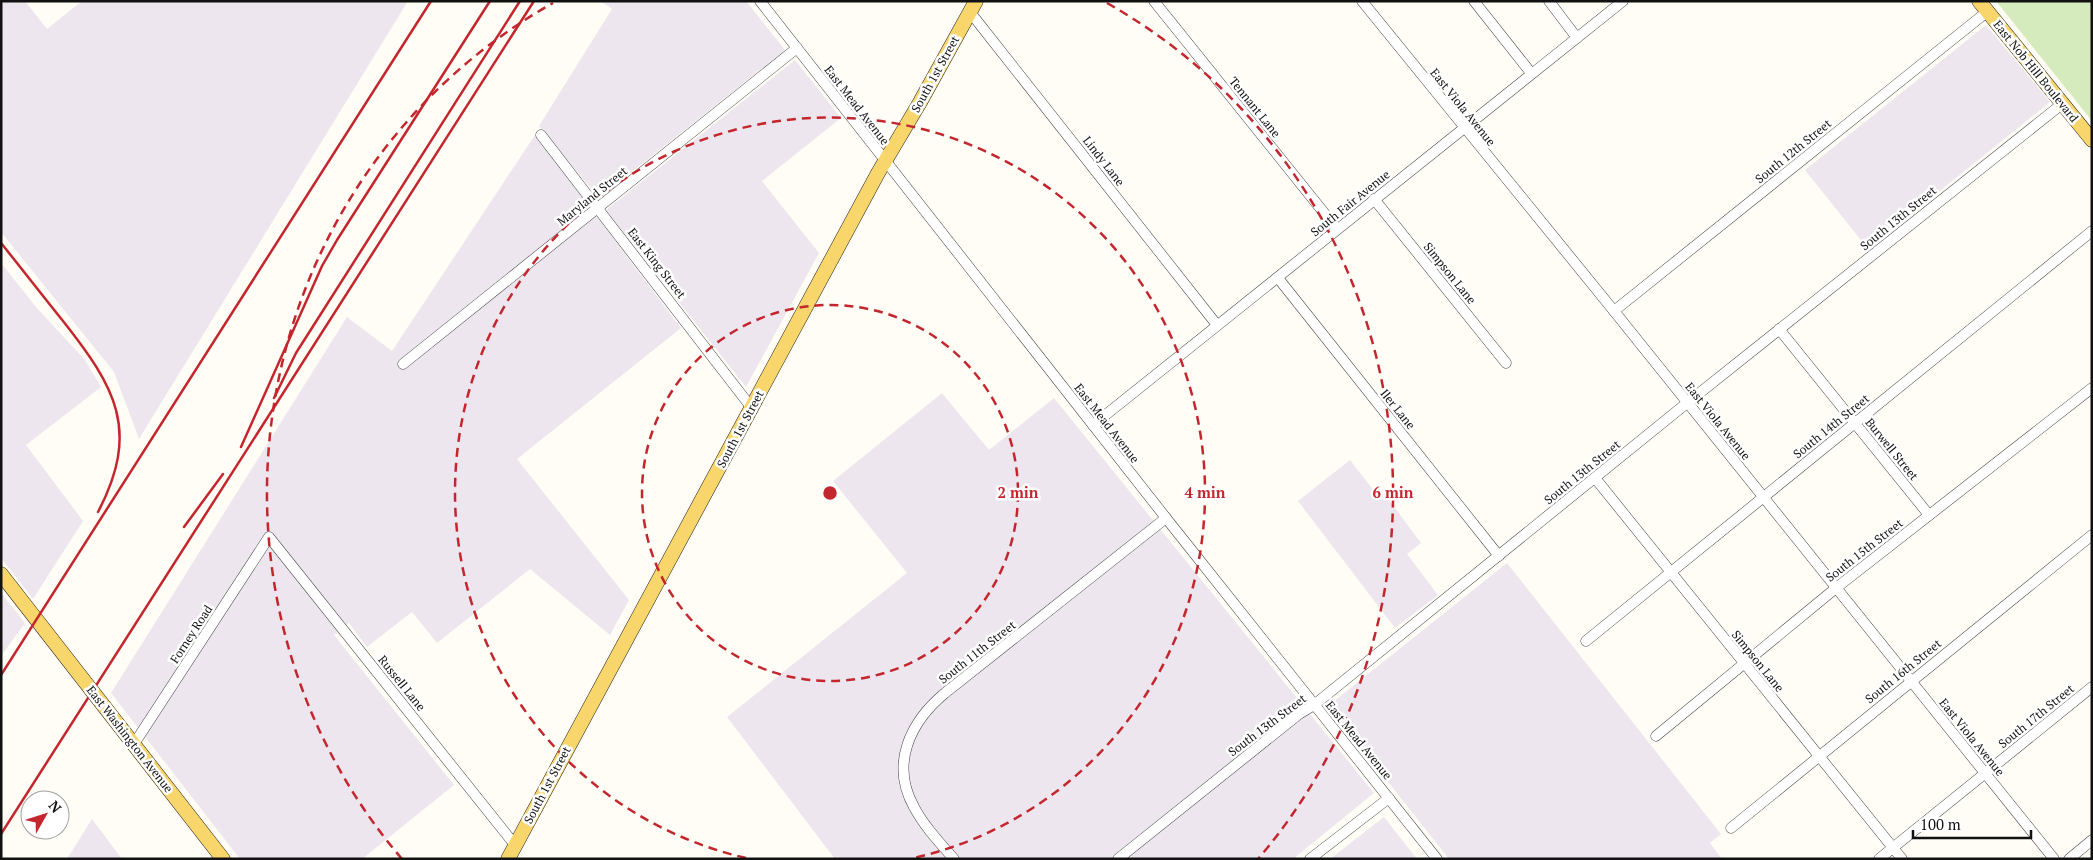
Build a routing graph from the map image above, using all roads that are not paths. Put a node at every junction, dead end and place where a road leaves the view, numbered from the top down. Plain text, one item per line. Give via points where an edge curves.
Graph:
1 (760, 1) edge
2 (1154, 1) edge
3 (1362, 1) edge
4 (1474, 1) edge
5 (1549, 1) edge
6 (1623, 1) edge
7 (1984, 6) edge
8 (973, 7) edge
9 (1577, 38) junction
10 (797, 48) junction
11 (1532, 73) junction
12 (2062, 104) junction
13 (1464, 127) junction
14 (541, 135) dead end
15 (2092, 140) edge
16 (885, 160) junction
17 (1374, 199) junction
18 (598, 207) junction
19 (1337, 229) junction
20 (2092, 231) edge
21 (1278, 278) junction
22 (1614, 311) junction
23 (1217, 325) junction
24 (1778, 330) junction
25 (1506, 363) dead end
26 (403, 364) dead end
27 (2092, 388) edge
28 (1688, 403) junction
29 (751, 407) junction
30 (1854, 423) junction
31 (1093, 425) junction
32 (1594, 478) junction
33 (1763, 497) junction
34 (1929, 515) junction
35 (1166, 518) junction
36 (2092, 536) edge
37 (269, 537) joint
38 (1499, 556) junction
39 (1670, 572) junction
40 (1, 574) edge
41 (1836, 588) junction
42 (1586, 641) dead end
43 (1744, 664) junction
44 (1911, 681) junction
45 (2092, 687) edge
46 (1314, 705) junction
47 (1656, 736) dead end
48 (134, 744) junction
49 (1819, 756) junction
50 (1985, 772) junction
51 (1389, 798) junction
52 (1731, 828) dead end
53 (2092, 840) edge
54 (515, 845) junction
55 (1893, 847) junction
56 (223, 859) edge
57 (508, 859) edge
58 (954, 859) edge
59 (1118, 859) edge
60 (1310, 859) edge
61 (1437, 859) edge
62 (1879, 859) edge
63 (1902, 859) edge
64 (2054, 859) edge
65 (2069, 859) edge

1 - 10 street, East Mead Avenue
2 - 19 street, Tennant Lane
3 - 13 street, East Viola Avenue
4 - 11 street
5 - 9 street
6 - 9 street, South Fair Avenue
7 - 12 main road, East Nob Hill Boulevard
7 - 22 street, South 12th Street
8 - 16 main road, South 1st Street
8 - 23 street, Lindy Lane
9 - 11 street, South Fair Avenue
10 - 16 street, East Mead Avenue
10 - 18 street, Maryland Street
11 - 13 street, South Fair Avenue
12 - 15 main road, East Nob Hill Boulevard
12 - 24 street, South 13th Street
13 - 17 street, South Fair Avenue
13 - 22 street, East Viola Avenue
14 - 18 street, East King Street
16 - 29 main road, South 1st Street
16 - 31 street, East Mead Avenue
17 - 19 street, South Fair Avenue
17 - 25 street, Simpson Lane
18 - 26 street, Maryland Street
18 - 29 street, East King Street
19 - 21 street, South Fair Avenue
20 - 30 street, South 14th Street
21 - 23 street, South Fair Avenue
21 - 38 street, Iler Lane
22 - 28 street, East Viola Avenue
23 - 31 street, South Fair Avenue
24 - 28 street, South 13th Street
24 - 30 street, Burwell Street
27 - 34 street, South 15th Street
28 - 32 street, South 13th Street
28 - 33 street, East Viola Avenue
29 - 54 main road, South 1st Street
30 - 33 street, South 14th Street
30 - 34 street, Burwell Street
31 - 35 street, East Mead Avenue
32 - 38 street, South 13th Street
32 - 39 street, Simpson Lane
33 - 39 street, South 14th Street
33 - 41 street, East Viola Avenue
34 - 41 street, South 15th Street
35 - 46 street, East Mead Avenue
35 - 58 street, South 11th Street via 945,693 915,726 906,749 903,773 906,791 915,809
36 - 44 street, South 16th Street
37 - 48 street, Forney Road
37 - 54 street, Russell Lane
38 - 46 street, South 13th Street
39 - 42 street, South 14th Street
39 - 43 street, Simpson Lane
40 - 48 main road, East Washington Avenue
41 - 43 street, South 15th Street
41 - 44 street, East Viola Avenue
43 - 47 street, South 15th Street
43 - 49 street, Simpson Lane
44 - 49 street, South 16th Street
44 - 50 street, East Viola Avenue
45 - 50 street, South 17th Street
46 - 51 street, East Mead Avenue
46 - 59 street, South 13th Street
48 - 56 main road, East Washington Avenue
49 - 52 street, South 16th Street
49 - 55 street, Simpson Lane
50 - 55 street, South 17th Street
50 - 64 street, East Viola Avenue
51 - 60 street
51 - 61 street, East Mead Avenue
53 - 65 street
54 - 57 main road, South 1st Street
55 - 62 street, South 17th Street
55 - 63 street, Simpson Lane

